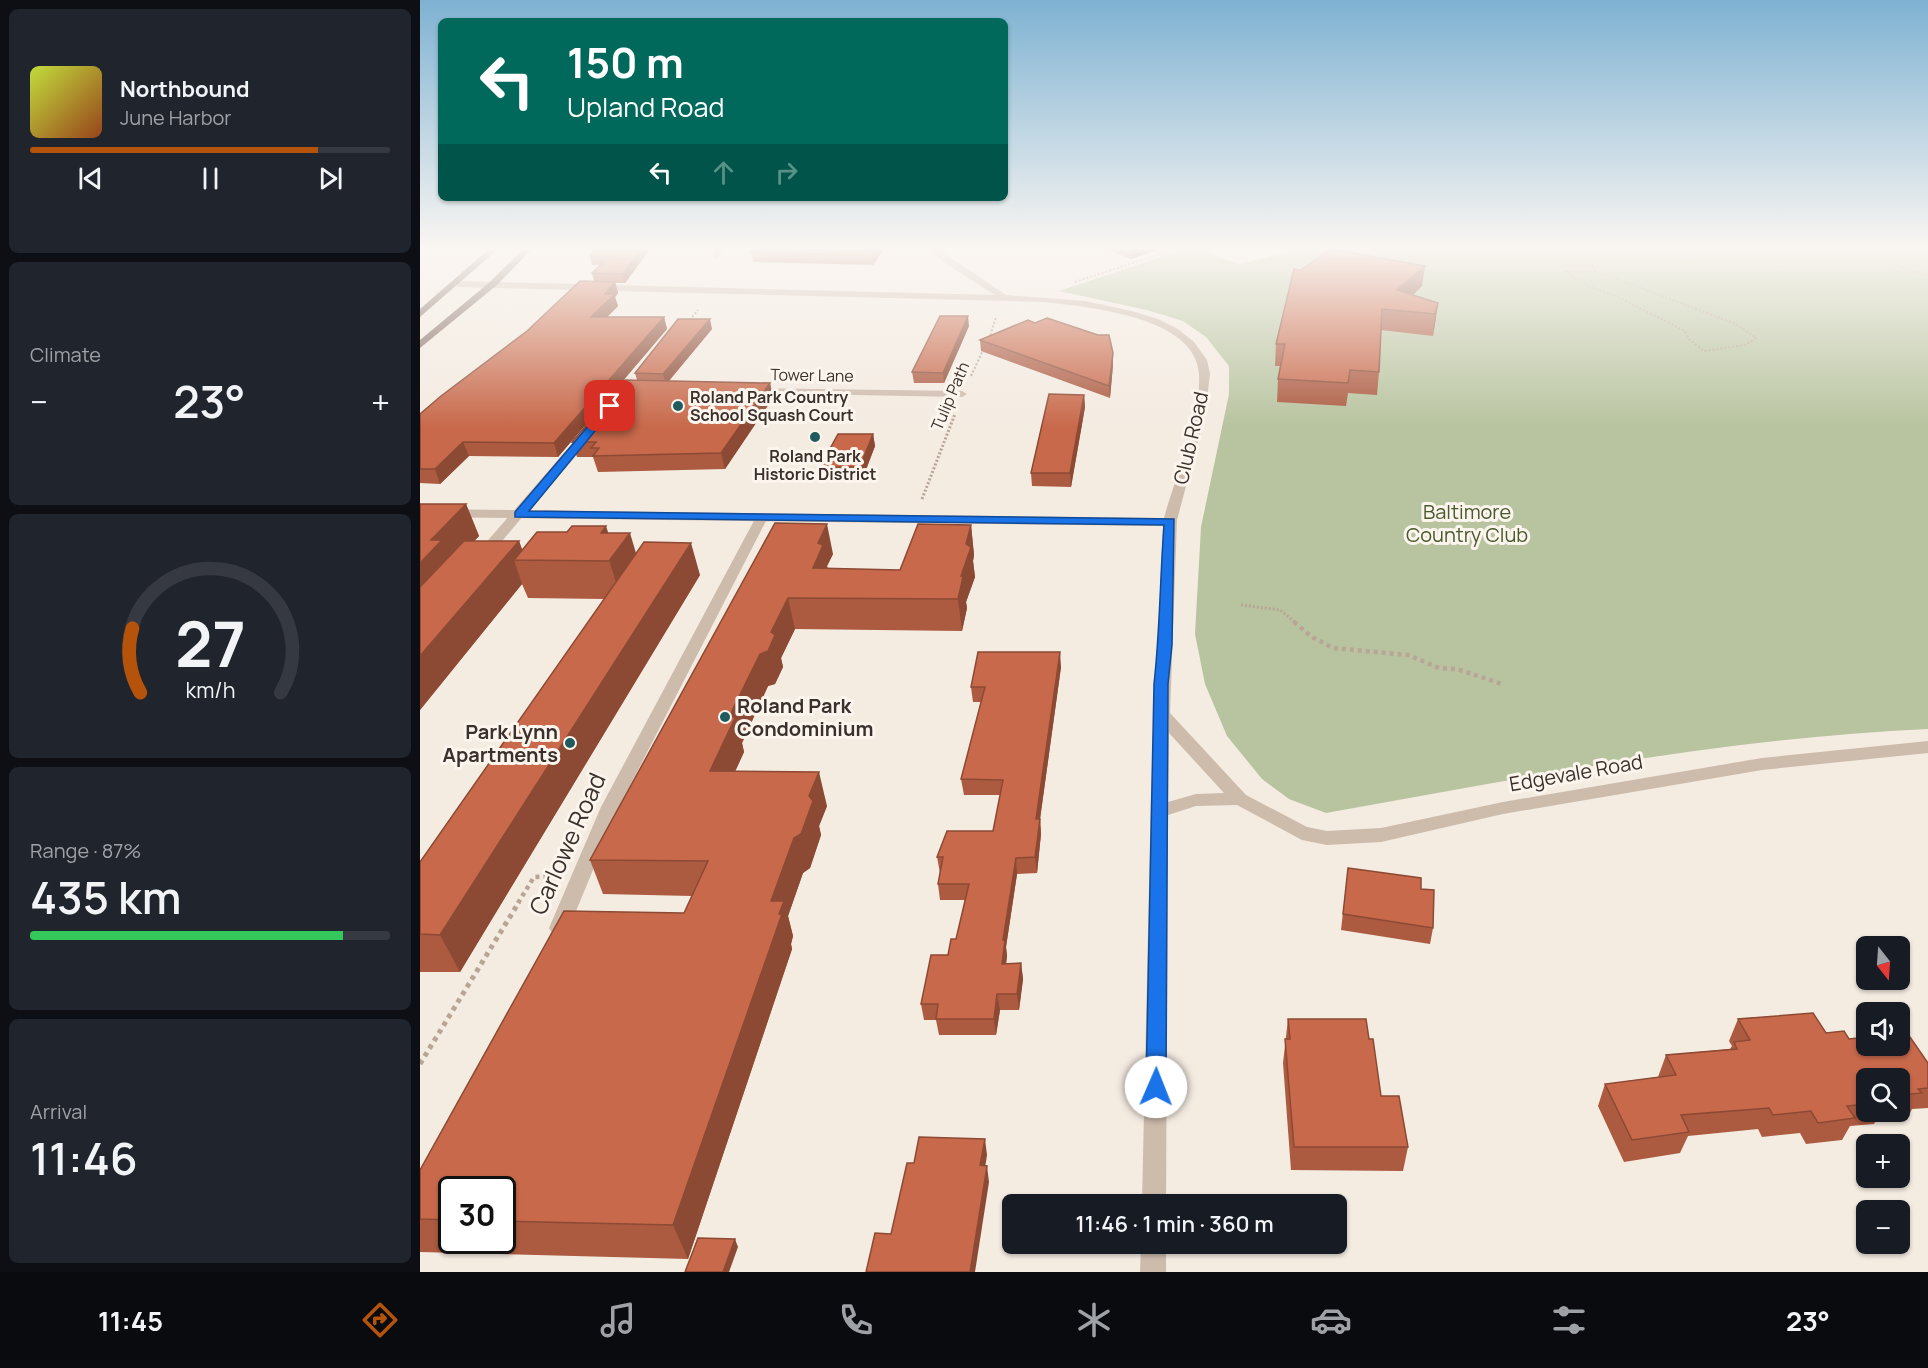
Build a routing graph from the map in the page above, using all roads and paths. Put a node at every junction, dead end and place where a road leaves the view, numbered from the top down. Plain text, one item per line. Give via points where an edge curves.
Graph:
1 (464, 308) edge
2 (700, 308) edge
3 (1105, 308) edge
4 (1638, 308) edge
5 (1691, 308) edge
6 (997, 315) dead end
7 (685, 326) edge
8 (420, 345) edge
9 (742, 391) edge
10 (962, 394) junction
11 (595, 424) edge
12 (927, 488) dead end
13 (420, 513) edge
14 (520, 514) junction
15 (762, 517) junction
16 (1170, 522) junction
17 (473, 565) edge
18 (1241, 605) dead end
19 (1502, 684) dead end
20 (1162, 715) junction
21 (1928, 747) edge
22 (1240, 799) junction
23 (1160, 812) junction
24 (534, 877) dead end
25 (552, 943) edge
26 (420, 1064) edge
27 (1154, 1194) edge
28 (1154, 1254) edge
29 (1153, 1272) edge

1 - 8 main road
2 - 7 path
3 - 16 street, Club Road via 1171,330 1197,352 1206,371
4 - 5 path via 1685,332 1704,351 1745,345 1756,338 1736,324
6 - 10 path, Tulip Path
9 - 10 street, Tower Lane
10 - 12 path, Tulip Path
11 - 14 street
13 - 14 street
14 - 15 street
14 - 17 street
15 - 16 street
15 - 25 street, Carlowe Road via 610,807
16 - 20 street, Club Road
18 - 19 path via 1280,610 1312,638 1333,648 1408,655 1439,668 1457,669
20 - 22 street, Edgevale Road
20 - 23 street, Club Road
21 - 22 street, Edgevale Road via 1762,764 1348,838 1302,833
22 - 23 street via 1196,800
23 - 27 street, Club Road
24 - 26 path
28 - 29 street

